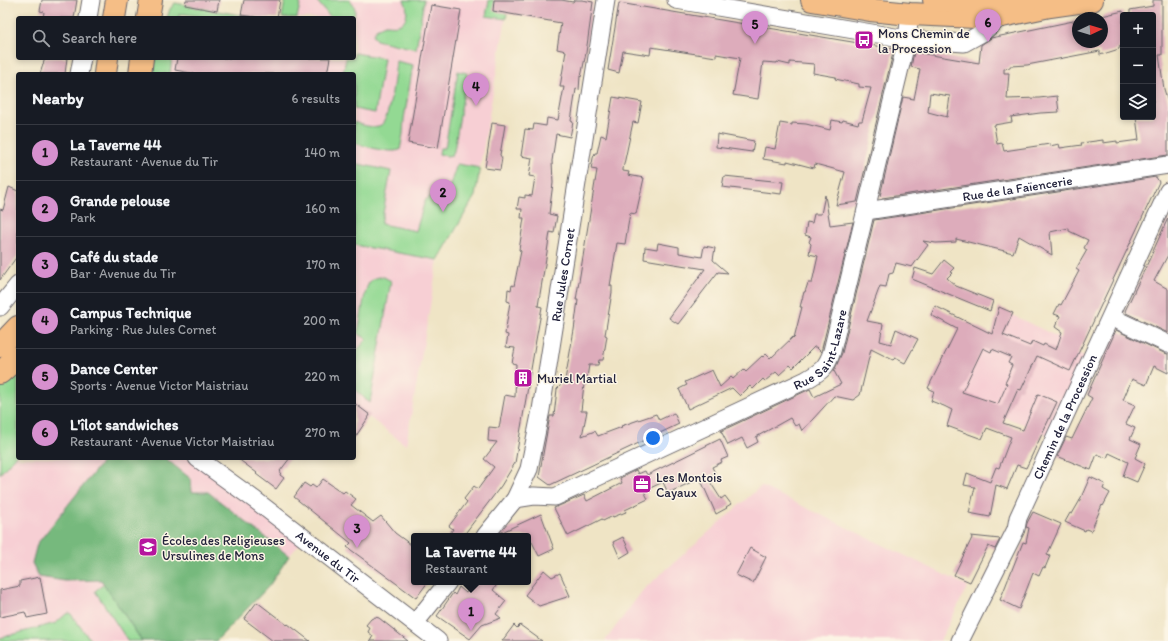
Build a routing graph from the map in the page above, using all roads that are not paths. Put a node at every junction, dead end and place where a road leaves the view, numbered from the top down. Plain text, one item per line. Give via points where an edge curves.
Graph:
1 (91, 0) edge
2 (117, 0) edge
3 (144, 0) edge
4 (151, 0) edge
5 (606, 0) edge
6 (676, 0) edge
7 (812, 0) edge
8 (934, 0) edge
9 (1092, 0) edge
10 (1050, 6) junction
11 (910, 14) junction
12 (88, 16) edge
13 (114, 16) edge
14 (141, 16) edge
15 (148, 16) edge
16 (1002, 16) junction
17 (907, 39) junction
18 (82, 60) edge
19 (108, 60) edge
20 (135, 60) edge
21 (142, 60) edge
22 (80, 72) edge
23 (105, 72) edge
24 (132, 72) edge
25 (140, 72) edge
26 (1168, 165) edge
27 (1168, 191) edge
28 (866, 211) junction
29 (16, 287) edge
30 (0, 307) edge
31 (1111, 317) junction
32 (16, 329) edge
33 (1168, 344) edge
34 (0, 346) edge
35 (16, 359) edge
36 (0, 373) edge
37 (200, 460) edge
38 (515, 499) junction
39 (487, 533) edge
40 (446, 585) edge
41 (415, 623) junction
42 (438, 641) edge
43 (960, 641) edge

1 - 12 street
2 - 13 main road
3 - 14 street
4 - 15 main road
5 - 38 street, Rue Jules Cornet via 541,410 529,469
6 - 17 street
7 - 11 main road
8 - 10 main road via 999,1
9 - 10 main road
10 - 16 main road
11 - 16 main road
11 - 17 street, Rue Saint-Lazare
16 - 17 street via 982,33 964,43
17 - 28 street, Rue Saint-Lazare
18 - 22 street
19 - 23 main road
20 - 24 street
21 - 25 main road
26 - 28 street, Rue de la Faïencerie
27 - 31 street, Chemin de la Procession
28 - 38 street, Rue Saint-Lazare via 829,360 821,371 555,497 534,496
29 - 30 street
31 - 33 street
31 - 43 street, Chemin de la Procession via 1018,518 1016,529
32 - 34 main road
35 - 36 main road
37 - 41 street, Avenue du Tir
38 - 39 street, Rue Jules Cornet
40 - 41 street
41 - 42 street, Avenue du Tir

